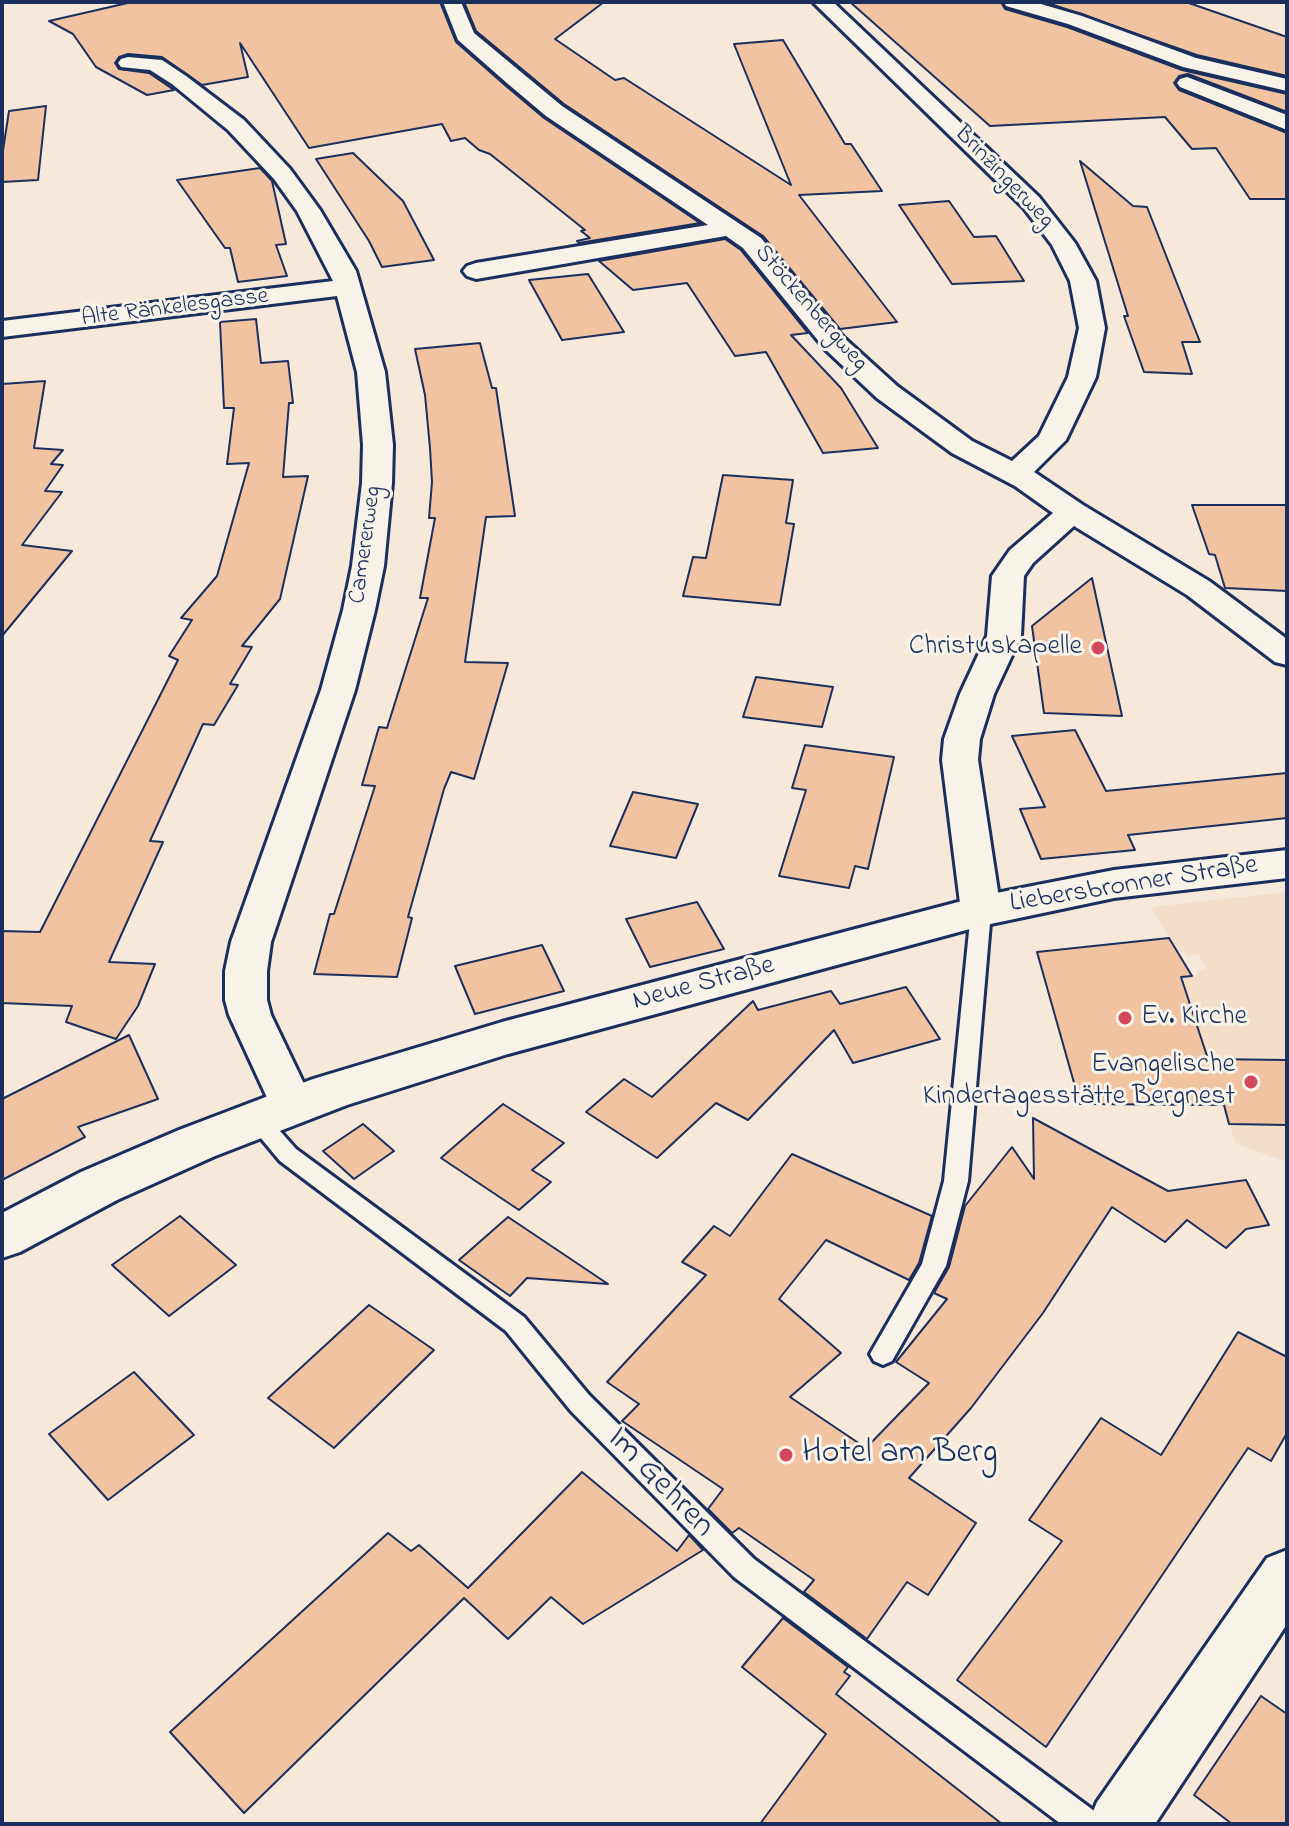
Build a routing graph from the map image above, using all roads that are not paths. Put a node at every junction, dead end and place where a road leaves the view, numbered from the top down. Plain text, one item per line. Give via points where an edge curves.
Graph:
1 (452, 2) edge
2 (822, 2) edge
3 (1013, 2) edge
4 (1178, 60) junction
5 (128, 63) dead end
6 (1287, 85) edge
7 (1287, 123) edge
8 (732, 228) junction
9 (476, 271) dead end
10 (347, 287) junction
11 (2, 329) edge
12 (1015, 474) junction
13 (1072, 512) junction
14 (1287, 655) edge
15 (1287, 864) edge
16 (981, 911) junction
17 (274, 1112) junction
18 (2, 1237) edge
19 (883, 1354) dead end
20 (1287, 1576) edge
21 (1086, 1824) edge
22 (1119, 1824) edge

1 - 8 street, Stöckenbergweg via 465,36 515,80
2 - 12 street, Brinzingerweg via 1031,202 1063,243 1083,281 1092,328 1082,377 1051,440
3 - 4 street
4 - 6 street
4 - 7 street via 1171,73 1181,81
5 - 10 street, Camererweg via 163,69 250,139 308,210
8 - 9 street
8 - 12 street, Stöckenbergweg via 762,253 824,331 871,379 954,442
10 - 11 street, Alte Ränkelesgasse
10 - 17 street, Camererweg via 367,352 377,426 377,483 368,566 338,690 251,942 244,986
12 - 13 street, Stöckenbergweg
13 - 14 street, Stöckenbergweg via 1198,588
13 - 16 street via 1021,557 1008,576 1004,636 962,739 960,760
15 - 16 street, Liebersbronner Straße via 1082,889
16 - 17 street, Neue Straße via 502,1039
16 - 19 lane via 956,1181 934,1266
17 - 18 street, Neue Straße via 99,1186
17 - 21 lane, Im Gehren via 298,1163 515,1324 580,1403 744,1568
20 - 22 street

